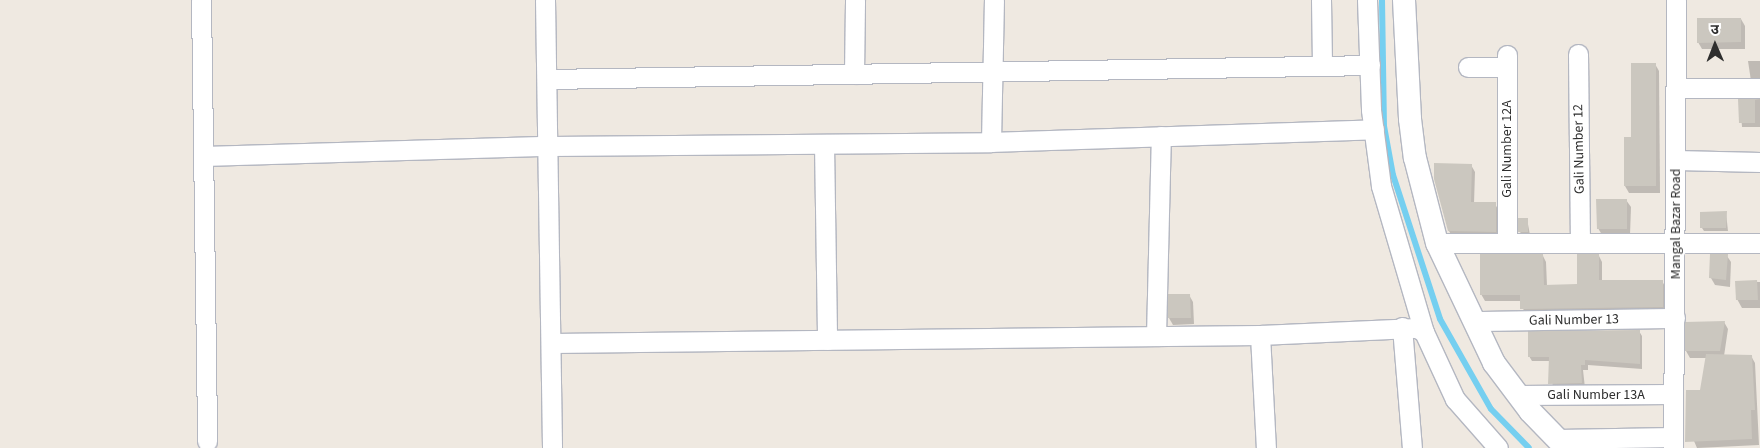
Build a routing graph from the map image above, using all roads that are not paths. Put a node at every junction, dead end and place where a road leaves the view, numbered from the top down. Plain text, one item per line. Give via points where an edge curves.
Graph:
1 (201, 0) edge
2 (545, 0) edge
3 (855, 0) edge
4 (994, 0) edge
5 (1321, 0) edge
6 (1367, 0) edge
7 (1404, 0) edge
8 (1676, 0) edge
9 (1578, 54) dead end
10 (1370, 65) junction
11 (1322, 66) junction
12 (1468, 67) dead end
13 (993, 72) junction
14 (854, 74) junction
15 (548, 78) junction
16 (1676, 88) junction
17 (1760, 88) edge
18 (1374, 129) junction
19 (1160, 136) junction
20 (991, 142) junction
21 (824, 144) junction
22 (549, 146) junction
23 (203, 156) junction
24 (1676, 160) junction
25 (1760, 162) edge
26 (1437, 243) junction
27 (1507, 243) junction
28 (1580, 243) junction
29 (1676, 243) junction
30 (1760, 243) edge
31 (1675, 318) junction
32 (1474, 322) junction
33 (1402, 327) junction
34 (1424, 332) junction
35 (1260, 335) junction
36 (1156, 336) junction
37 (827, 340) junction
38 (552, 343) junction
39 (1674, 394) junction
40 (1518, 395) junction
41 (207, 441) dead end
42 (1562, 443) edge
43 (1673, 443) edge
44 (552, 448) edge
45 (1266, 448) edge
46 (1412, 448) edge
47 (1498, 448) edge

1 - 23 street
2 - 15 street
3 - 14 street
4 - 13 street
5 - 11 street
6 - 10 street
7 - 26 street via 1415,158
8 - 16 street, Mangal Bazar Road
9 - 28 street, Gali Number 12
10 - 11 street
10 - 18 street
11 - 13 street
12 - 27 street, Gali Number 12A via 1507,61
13 - 14 street
13 - 20 street
14 - 15 street
15 - 22 street
16 - 17 street
16 - 24 street, Mangal Bazar Road
18 - 19 street
18 - 34 street via 1381,186
19 - 20 street
19 - 36 street
20 - 21 street
21 - 22 street
21 - 37 street
22 - 23 street
22 - 38 street
23 - 41 street
24 - 25 street
24 - 29 street, Mangal Bazar Road
26 - 27 street
26 - 32 street
27 - 28 street
28 - 29 street
29 - 30 street
29 - 31 street, Mangal Bazar Road
31 - 32 street, Gali Number 13
31 - 39 street, Mangal Bazar Road
32 - 40 street via 1494,363
33 - 34 street
33 - 35 street
33 - 46 street
34 - 47 street via 1455,399
35 - 36 street
35 - 45 street
36 - 37 street
37 - 38 street
38 - 44 street
39 - 40 street, Gali Number 13A
39 - 43 street, Mangal Bazar Road
40 - 42 street
42 - 43 street

